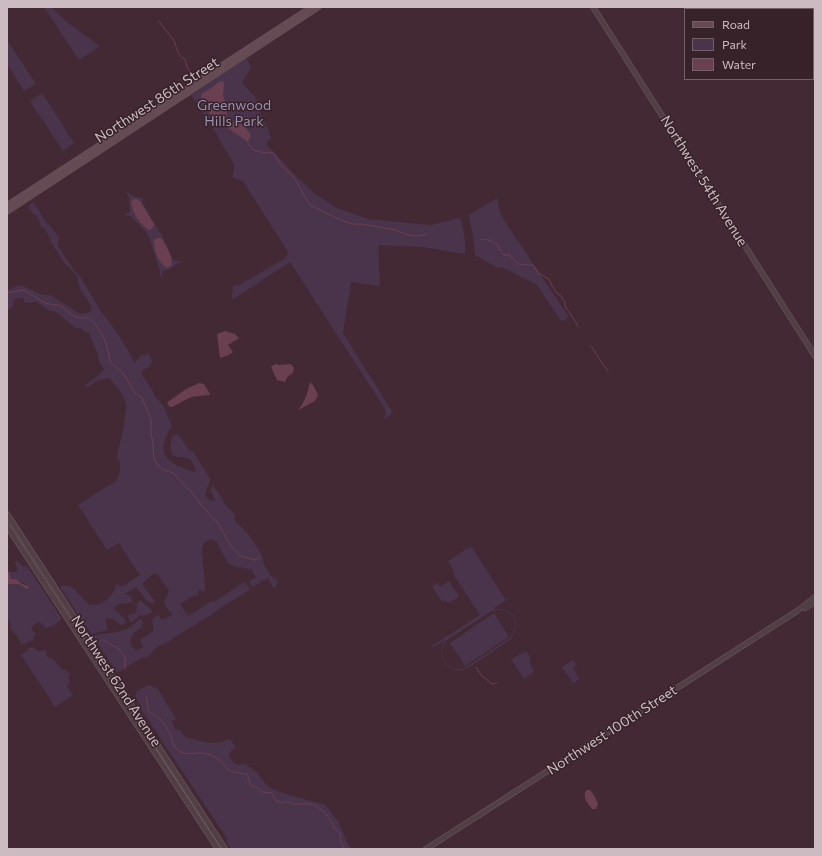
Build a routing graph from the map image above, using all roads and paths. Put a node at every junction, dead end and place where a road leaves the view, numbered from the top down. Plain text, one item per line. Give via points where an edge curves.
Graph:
1 (311, 7) edge
2 (319, 7) edge
3 (593, 7) edge
4 (7, 205) edge
5 (7, 212) edge
6 (815, 356) edge
7 (7, 514) edge
8 (7, 526) edge
9 (815, 597) edge
10 (815, 602) edge
11 (797, 611) junction
12 (218, 849) edge
13 (225, 849) edge
14 (426, 849) edge

1 - 4 main road, Northwest 86th Street
2 - 5 main road, Northwest 86th Street
3 - 6 street, Northwest 54th Avenue
7 - 13 street, Northwest 62nd Avenue
8 - 12 street, Northwest 62nd Avenue
9 - 11 street, Northwest 100th Street
10 - 11 street, Northwest 100th Street
11 - 14 street, Northwest 100th Street

